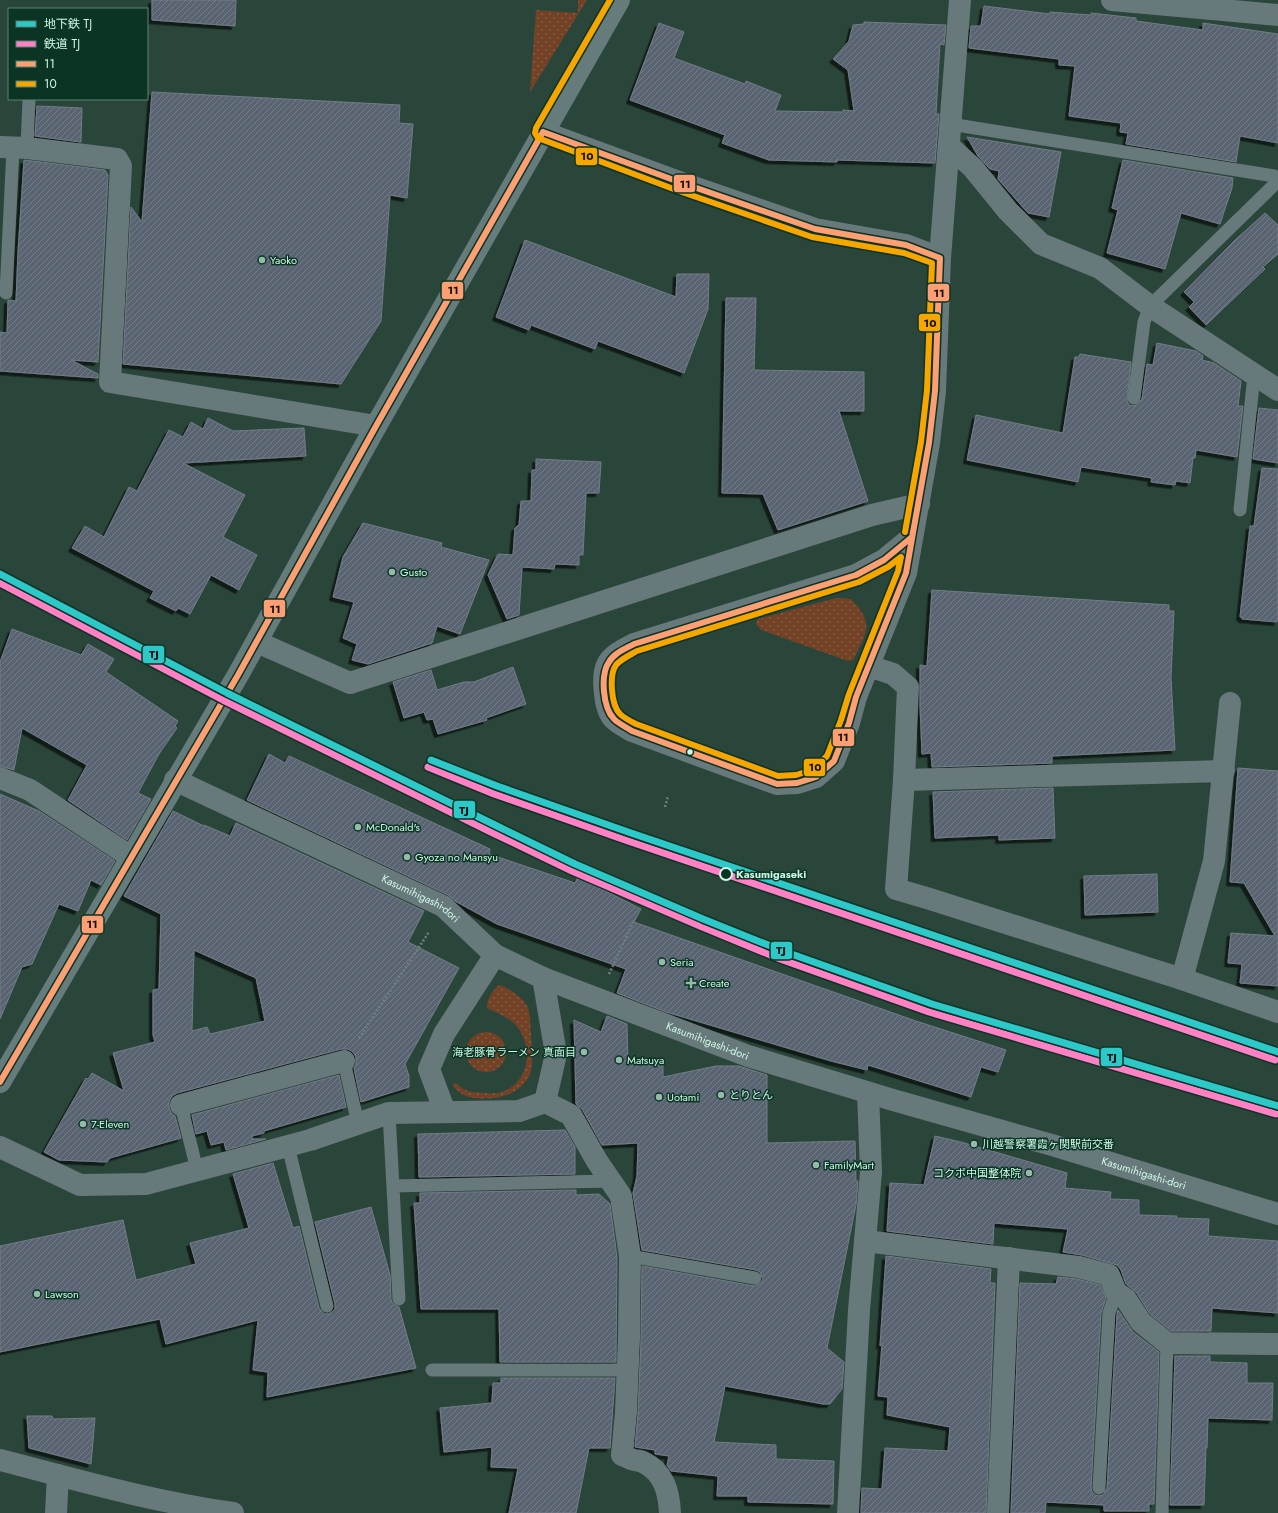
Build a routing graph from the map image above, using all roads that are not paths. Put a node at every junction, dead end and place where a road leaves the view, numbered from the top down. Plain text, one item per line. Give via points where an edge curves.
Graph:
1 (619, 0) edge
2 (960, 0) edge
3 (1112, 0) edge
4 (1278, 15) edge
5 (29, 100) edge
6 (950, 124) junction
7 (543, 132) junction
8 (949, 146) junction
9 (13, 148) edge
10 (940, 258) junction
11 (6, 293) dead end
12 (1150, 306) junction
13 (1254, 374) junction
14 (1278, 390) edge
15 (1134, 398) dead end
16 (376, 426) junction
17 (919, 504) junction
18 (1240, 510) dead end
19 (912, 537) junction
20 (257, 642) junction
21 (869, 666) junction
22 (1230, 703) dead end
23 (1224, 771) junction
24 (0, 778) edge
25 (175, 780) junction
26 (904, 780) junction
27 (131, 857) junction
28 (495, 955) junction
29 (543, 978) junction
30 (1182, 979) junction
31 (1278, 1012) edge
32 (344, 1061) joint
33 (0, 1082) edge
34 (868, 1092) junction
35 (545, 1102) junction
36 (181, 1105) joint
37 (445, 1112) junction
38 (389, 1113) junction
39 (358, 1124) junction
40 (288, 1146) junction
41 (0, 1147) edge
42 (197, 1170) junction
43 (611, 1181) junction
44 (393, 1186) junction
45 (1278, 1214) edge
46 (865, 1241) junction
47 (630, 1256) junction
48 (1009, 1258) junction
49 (755, 1278) dead end
50 (1116, 1292) junction
51 (399, 1299) dead end
52 (327, 1306) dead end
53 (1167, 1343) junction
54 (1278, 1344) edge
55 (432, 1370) dead end
56 (627, 1370) junction
57 (0, 1460) edge
58 (58, 1475) junction
59 (1099, 1488) dead end
60 (196, 1510) edge
61 (56, 1513) edge
62 (233, 1513) edge
63 (670, 1513) edge
64 (848, 1513) edge
65 (998, 1513) edge
66 (1162, 1513) edge

1 - 7 main road
2 - 6 street
3 - 4 street
5 - 9 lane
6 - 8 street
6 - 12 lane via 1274,176 1277,182
7 - 10 street via 815,229 906,245
7 - 16 main road
8 - 10 street
8 - 12 street via 973,168 1008,211 1041,244 1100,268
9 - 11 lane
9 - 16 street via 117,159 121,166 110,382
10 - 17 street via 935,391
12 - 13 street
12 - 15 lane via 1144,322
13 - 14 street
13 - 18 lane
16 - 20 main road
17 - 19 street
17 - 20 street via 865,518 350,683
19 - 21 street via 906,572
19 - 21 street via 884,560 856,575 634,644 620,651 607,664 603,677 606,706 612,718 632,731 777,784 797,783 816,777 834,761
20 - 25 main road
21 - 26 street via 892,674 908,686
22 - 23 street
23 - 26 street
23 - 30 street via 1214,861
24 - 27 street via 30,790
25 - 27 main road
25 - 28 street, Kasumihigashi-dori via 443,906
26 - 30 street via 896,889
27 - 33 main road
28 - 29 street, Kasumihigashi-dori
28 - 37 street via 444,1034 429,1069
29 - 34 street, Kasumihigashi-dori via 748,1056
29 - 35 street via 556,1054
30 - 31 street
32 - 36 street
32 - 39 lane
34 - 45 street, Kasumihigashi-dori
34 - 46 street via 871,1172
35 - 37 street via 519,1112
35 - 43 street via 571,1115
36 - 42 lane
37 - 38 street
38 - 39 street
38 - 44 lane
39 - 40 street
40 - 42 street
40 - 52 lane
41 - 42 street via 80,1185 146,1184
43 - 44 lane
43 - 47 street via 621,1196
44 - 51 lane
46 - 48 street
46 - 64 street via 858,1310
47 - 49 lane
47 - 56 street
48 - 50 street via 1079,1267 1109,1274
48 - 65 street
50 - 53 street via 1126,1299 1141,1322
50 - 59 lane via 1109,1313
53 - 54 street
53 - 66 lane
55 - 56 lane
56 - 63 street via 622,1455 642,1461 655,1470 665,1483
57 - 58 street
58 - 60 street
58 - 61 street
60 - 62 street

